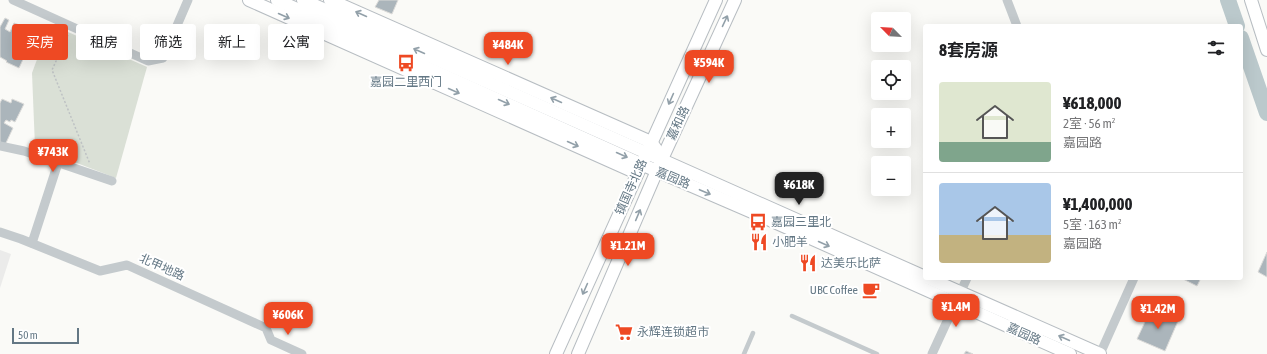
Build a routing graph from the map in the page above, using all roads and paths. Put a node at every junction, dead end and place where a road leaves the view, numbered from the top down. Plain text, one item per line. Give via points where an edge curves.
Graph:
1 (13, 0) edge
2 (188, 0) edge
3 (248, 0) edge
4 (277, 0) edge
5 (303, 0) edge
6 (330, 0) edge
7 (716, 0) edge
8 (735, 0) edge
9 (1007, 0) edge
10 (1251, 0) edge
11 (1016, 24) edge
12 (72, 26) junction
13 (1267, 50) edge
14 (0, 146) edge
15 (649, 147) junction
16 (662, 159) junction
17 (58, 163) junction
18 (639, 168) junction
19 (657, 171) junction
20 (94, 175) junction
21 (112, 181) dead end
22 (0, 232) edge
23 (32, 243) junction
24 (923, 276) edge
25 (931, 280) edge
26 (966, 280) edge
27 (1133, 280) edge
28 (958, 298) junction
29 (792, 316) dead end
30 (753, 333) dead end
31 (302, 354) edge
32 (556, 354) edge
33 (578, 354) edge
34 (744, 354) edge
35 (877, 354) edge
36 (932, 354) edge
37 (1070, 354) edge
38 (1100, 354) edge

1 - 12 street
2 - 12 street via 162,58 148,61
3 -> 18 main road
4 -> 18 main road, 嘉园路
15 -> 5 main road, 嘉园路
15 -> 6 main road
7 -> 15 main road, 嘉和路
16 -> 8 main road, 嘉和路
9 - 11 street
10 - 13 main road
12 - 20 path via 52,70
14 - 17 street
15 - 16 main road, 嘉园路
15 - 18 main road, 镇国寺北路
16 - 19 main road, 镇国寺北路
16 - 24 main road, 嘉园路
17 - 20 street
17 - 23 street
18 - 19 main road, 嘉园路
18 -> 32 main road, 镇国寺北路
19 -> 28 main road, 嘉园路
33 -> 19 main road, 镇国寺北路
20 - 21 street
22 - 23 street, 北甲地路
23 - 31 street, 北甲地路 via 100,271 127,265 266,328 271,340
25 - 28 main road, 嘉园路
26 - 28 street
27 - 38 street
28 - 36 street
28 - 37 main road, 嘉园路
38 -> 28 main road, 嘉园路
29 - 35 lane
30 - 34 lane

